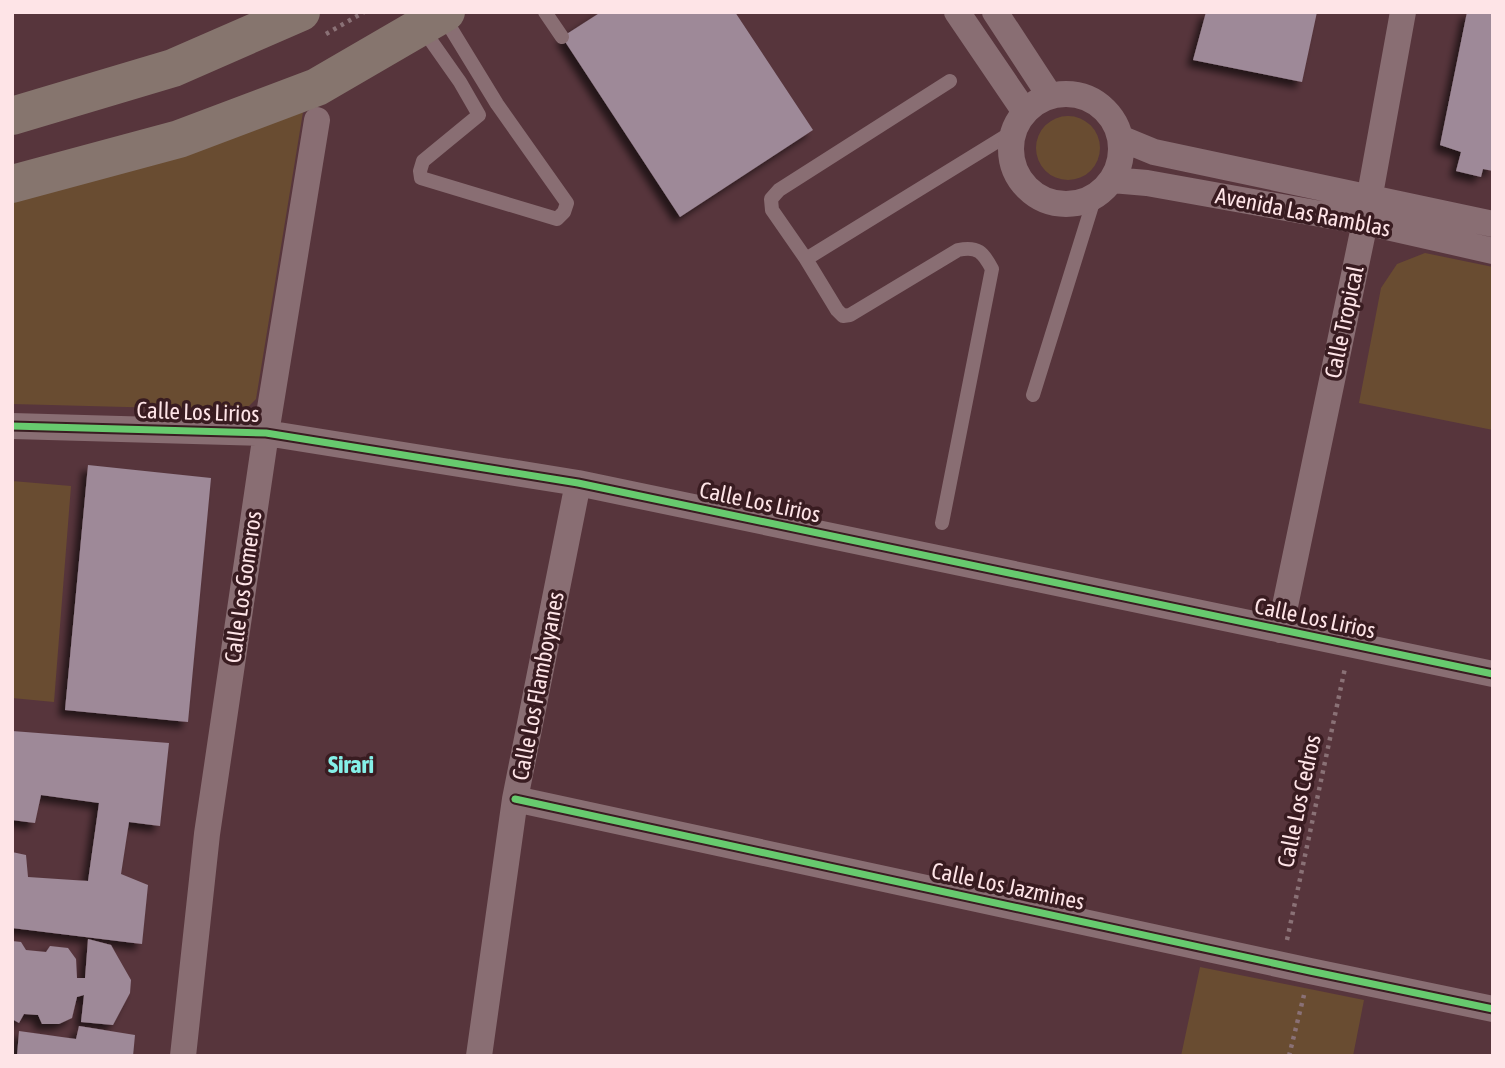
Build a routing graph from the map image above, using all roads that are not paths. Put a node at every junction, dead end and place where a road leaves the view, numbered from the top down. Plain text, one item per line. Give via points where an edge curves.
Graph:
1 (302, 12) edge
2 (545, 12) edge
3 (957, 12) edge
4 (995, 12) edge
5 (1402, 12) edge
6 (436, 18) edge
7 (562, 37) dead end
8 (950, 81) dead end
9 (1050, 96) junction
10 (497, 104) junction
11 (479, 115) junction
12 (12, 116) edge
13 (317, 120) dead end
14 (1019, 121) junction
15 (1120, 138) junction
16 (12, 184) edge
17 (1104, 188) junction
18 (1367, 210) junction
19 (1493, 224) edge
20 (1493, 251) edge
21 (806, 259) junction
22 (1033, 395) dead end
23 (12, 426) edge
24 (266, 433) junction
25 (578, 483) junction
26 (942, 523) dead end
27 (1280, 630) junction
28 (1493, 674) edge
29 (515, 799) junction
30 (1493, 1009) edge
31 (183, 1056) edge
32 (479, 1056) edge

1 - 12 highway via 173,68
2 - 7 lane
3 - 14 street
4 - 9 street
5 - 18 street, Calle Tropical
6 - 10 lane
6 - 11 lane via 460,82
6 - 16 highway via 317,87 179,139
8 - 21 lane via 771,199 772,211
9 - 14 street
9 - 15 street via 1073,94 1094,102 1111,117
10 - 11 lane
10 - 11 lane via 566,203 557,219 421,178 423,162
13 - 24 street, Calle Los Gomeros
14 - 17 street via 1011,153 1017,175 1032,192 1052,202 1074,204
14 - 21 lane
15 - 17 street via 1120,160
15 - 18 street, Avenida Las Ramblas via 1154,152
17 - 18 street, Avenida Las Ramblas via 1147,183
17 - 22 lane
18 - 19 street, Avenida Las Ramblas
18 - 20 street, Avenida Las Ramblas
18 - 27 street, Calle Tropical
21 - 26 lane via 843,316 958,250 978,250 985,255 992,269
23 - 24 street, Calle Los Lirios
24 - 25 street, Calle Los Lirios
24 - 31 street, Calle Los Gomeros via 207,834
25 - 27 street, Calle Los Lirios
25 - 29 street, Calle Los Flamboyanes
27 - 28 street, Calle Los Lirios
29 - 30 street, Calle Los Jazmines
29 - 32 street, Calle Los Flamboyanes

